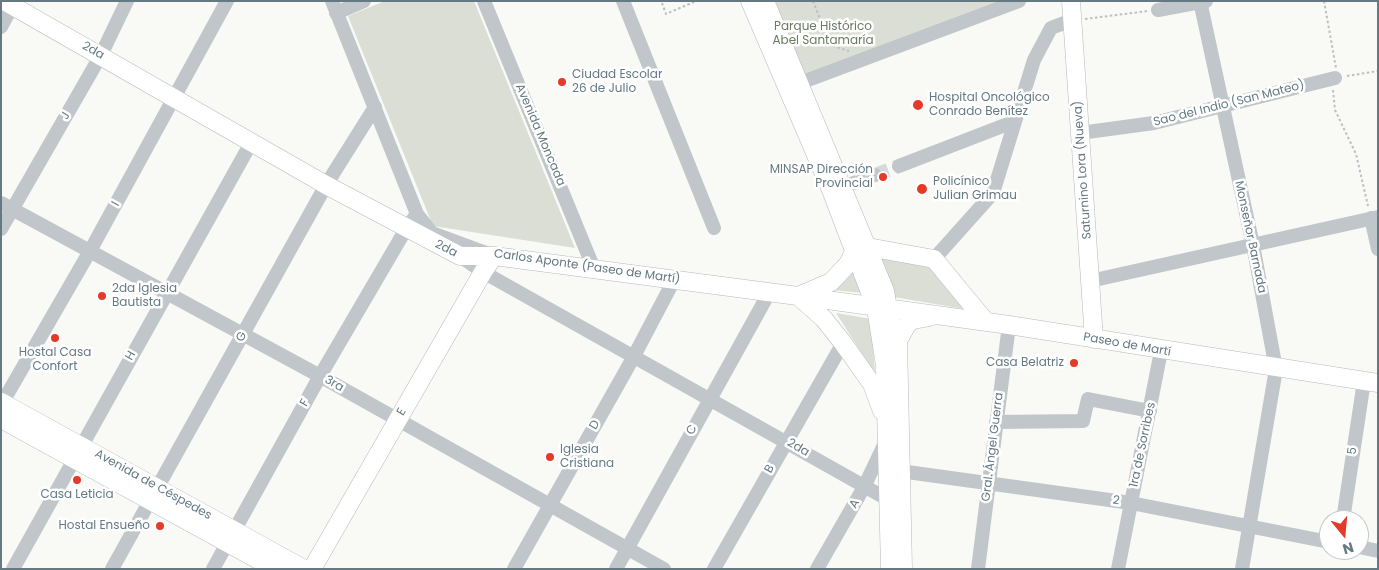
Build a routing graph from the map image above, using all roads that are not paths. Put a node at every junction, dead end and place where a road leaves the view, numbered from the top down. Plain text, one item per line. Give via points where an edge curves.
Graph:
1 (127, 1) edge
2 (227, 1) edge
3 (364, 1) edge
4 (484, 1) edge
5 (623, 1) edge
6 (750, 1) edge
7 (765, 1) edge
8 (1019, 1) edge
9 (1071, 1) edge
10 (1202, 2) edge
11 (10, 3) edge
12 (334, 7) edge
13 (1158, 10) road end
14 (1072, 20) junction
15 (1, 27) edge
16 (101, 55) junction
17 (1335, 78) road end
18 (800, 82) junction
19 (175, 97) junction
20 (1223, 105) junction
21 (374, 107) junction
22 (1013, 122) junction
23 (1080, 133) junction
24 (251, 142) junction
25 (899, 166) tunnel mouth
26 (875, 175) tunnel mouth
27 (326, 185) junction
28 (843, 187) junction
29 (7, 206) edge
30 (417, 214) junction
31 (1374, 217) edge
32 (714, 228) dead end
33 (1, 229) edge
34 (406, 229) junction
35 (1253, 245) junction
36 (862, 249) junction
37 (1378, 249) edge
38 (90, 251) junction
39 (460, 256) junction
40 (494, 256) junction
41 (934, 259) junction
42 (594, 269) junction
43 (483, 272) junction
44 (674, 280) junction
45 (1090, 281) junction
46 (769, 293) junction
47 (166, 294) junction
48 (798, 296) junction
49 (883, 309) junction
50 (938, 316) junction
51 (986, 322) junction
52 (1009, 326) junction
53 (243, 335) junction
54 (1094, 339) junction
55 (843, 343) junction
56 (1160, 351) junction
57 (634, 358) junction
58 (897, 360) junction
59 (1276, 369) junction
60 (320, 376) junction
61 (1371, 382) edge
62 (709, 399) junction
63 (2, 407) edge
64 (1150, 411) junction
65 (397, 420) junction
66 (996, 422) junction
67 (888, 431) junction
68 (786, 441) junction
69 (77, 452) junction
70 (900, 470) junction
71 (988, 482) junction
72 (864, 487) junction
73 (154, 494) junction
74 (887, 499) junction
75 (1131, 504) junction
76 (550, 506) junction
77 (1345, 510) edge
78 (1251, 527) junction
79 (231, 537) junction
80 (1319, 540) edge
81 (627, 549) junction
82 (13, 569) edge
83 (112, 569) edge
84 (213, 569) edge
85 (275, 569) edge
86 (304, 569) edge
87 (312, 569) edge
88 (514, 569) edge
89 (616, 569) edge
90 (664, 569) edge
91 (714, 569) edge
92 (817, 569) edge
93 (890, 569) edge
94 (903, 569) edge
95 (978, 569) edge
96 (1118, 569) edge
97 (1242, 569) edge

1 - 16 street, J
2 - 19 street, I
3 - 12 street
4 - 42 street, Avenida Moncada
5 - 32 street
6 - 36 main road
7 - 18 main road
8 - 18 street
9 - 14 main road, Saturnino Lora (Nueva)
10 - 13 street
10 - 20 street, Monseñor Barnada
11 - 15 street
11 - 16 main road, 2da
12 - 21 street, Carlos Aponte (Paseo de Martí)
14 - 22 street via 1051,28 1034,60
14 - 23 main road, Saturnino Lora (Nueva)
16 - 19 main road, 2da
16 - 29 street, J
17 - 20 street, Sao del Indio (San Mateo)
18 - 28 main road
19 - 24 main road, 2da
19 - 38 street, I
20 - 23 street, Sao del Indio (San Mateo) via 1154,123
20 - 35 street, Monseñor Barnada
21 - 27 street, G
21 - 30 street, Carlos Aponte (Paseo de Martí)
22 - 25 street
22 - 41 street via 992,193
23 - 45 main road, Saturnino Lora (Nueva)
24 - 27 main road, 2da
24 - 47 street, H
26 - 28 street
27 - 34 main road, 2da
27 - 53 street, G
28 - 36 main road
29 - 33 street, J
29 - 38 street, 3ra
30 - 34 street, F
30 - 40 street, Carlos Aponte (Paseo de Martí) via 432,233
31 - 35 street
31 - 37 street
34 - 39 main road, 2da
34 - 60 street, F
35 - 45 street
35 - 59 street, Monseñor Barnada
36 - 41 main road
36 - 48 main road via 831,282
36 - 49 main road
38 - 47 street, 3ra
38 - 63 street, I
39 - 40 main road
39 - 43 street, 2da
40 - 42 main road, Carlos Aponte (Paseo de Martí)
40 - 43 main road, E
41 - 51 main road
42 - 44 main road, Carlos Aponte (Paseo de Martí)
43 - 57 street, 2da
43 - 65 main road, E
44 - 46 main road, Carlos Aponte (Paseo de Martí)
44 - 57 street, D
45 - 54 main road, Saturnino Lora (Nueva)
46 - 48 main road, Carlos Aponte (Paseo de Martí)
46 - 62 street, C
47 - 53 street, 3ra
47 - 69 street, H
48 - 49 main road, Carlos Aponte (Paseo de Martí)
48 - 55 main road via 824,319
49 - 50 main road, Paseo de Martí
49 - 58 main road
49 - 67 main road
50 - 51 main road, Paseo de Martí
50 - 58 main road via 913,320 908,324 898,341
51 - 52 main road, Paseo de Martí
52 - 54 main road, Paseo de Martí
52 - 66 street, Gral. Ángel Guerra
53 - 60 street, 3ra
53 - 73 street, G
54 - 56 main road, Paseo de Martí
55 - 67 main road via 872,384
55 - 68 street, B
56 - 59 main road, Paseo de Martí
56 - 64 street, 1ra de Sorribes
57 - 62 street, 2da
57 - 76 street, D
58 - 70 main road
59 - 61 main road, Paseo de Martí
59 - 78 street, Monseñor Barnada
60 - 65 street, 3ra
60 - 79 street, F
61 - 77 street, 5
62 - 68 street, 2da
62 - 81 street, C
63 - 69 main road, Avenida de Céspedes
64 - 66 street via 1088,400 1083,421
64 - 75 street, 1ra de Sorribes
65 - 76 street, 3ra
65 - 87 main road, E
66 - 71 street, Gral. Ángel Guerra
67 - 72 street, A
67 - 74 main road
68 - 72 street, 2da
68 - 91 street, B
69 - 73 main road, Avenida de Céspedes
69 - 82 street, H
70 - 71 street, 2
70 - 94 main road
71 - 75 street, 2
71 - 95 street, Gral. Ángel Guerra
72 - 74 street, 2da
72 - 92 street, A
73 - 79 main road, Avenida de Céspedes
73 - 83 street, G
74 - 93 main road
75 - 78 street, 2
75 - 96 street, 1ra de Sorribes
76 - 81 street, 3ra
76 - 88 street, D
78 - 80 street, 2
78 - 97 street, Monseñor Barnada
79 - 84 street, F
79 - 85 main road, Avenida de Céspedes
79 - 86 main road, Avenida de Céspedes
81 - 89 street, C
81 - 90 street, 3ra

